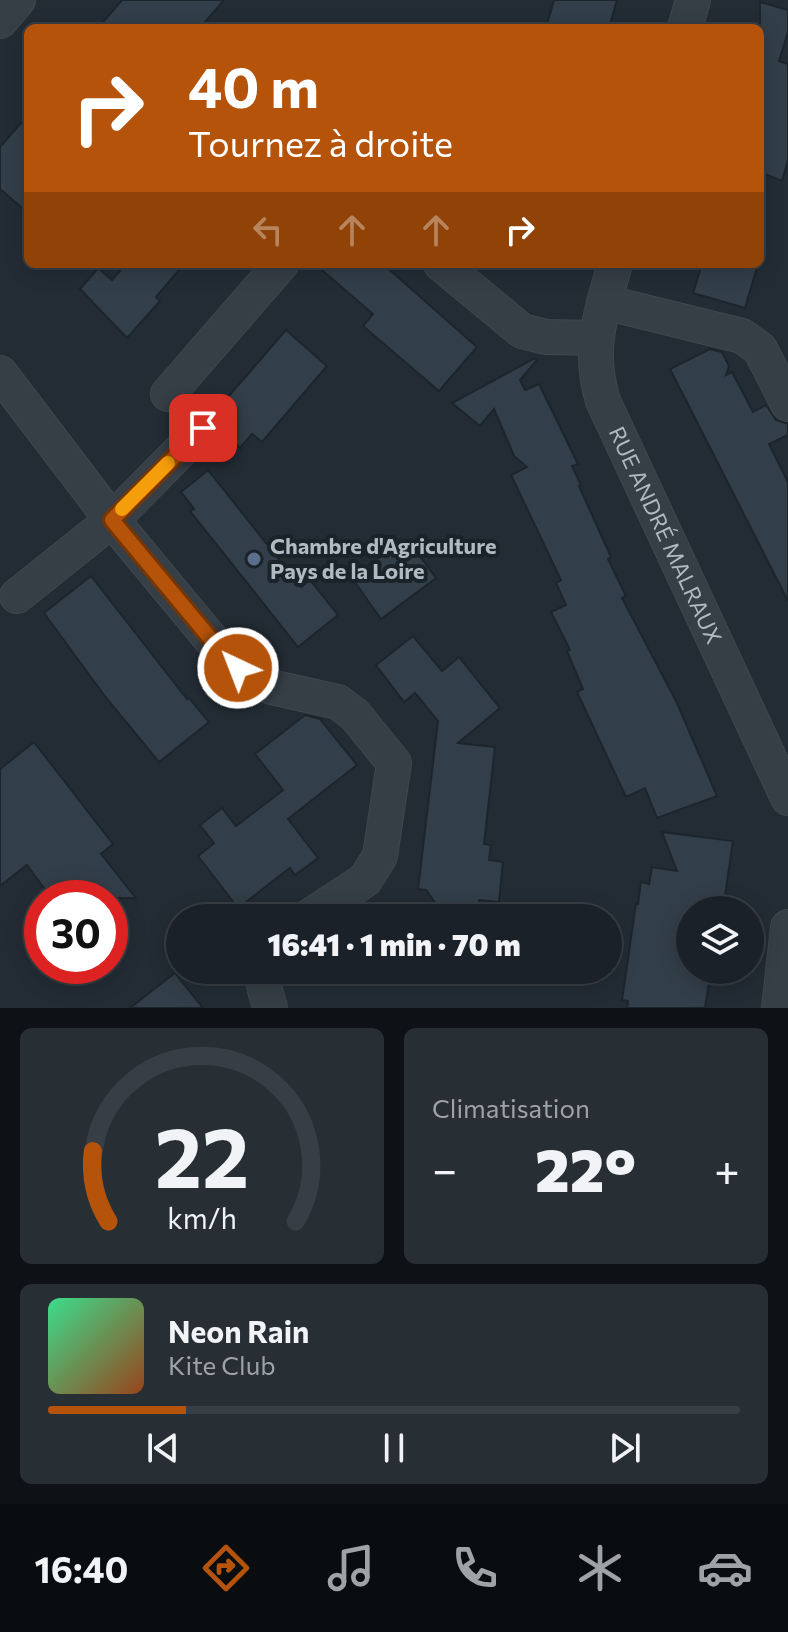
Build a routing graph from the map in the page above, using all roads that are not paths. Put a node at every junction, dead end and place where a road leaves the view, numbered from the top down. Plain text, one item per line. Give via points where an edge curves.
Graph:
1 (18, 0) edge
2 (693, 0) edge
3 (0, 21) edge
4 (686, 24) edge
5 (278, 268) edge
6 (446, 268) edge
7 (614, 268) edge
8 (604, 302) junction
9 (595, 338) junction
10 (0, 373) edge
11 (168, 394) dead end
12 (788, 404) edge
13 (203, 428) dead end
14 (112, 520) junction
15 (17, 596) dead end
16 (781, 761) edge
17 (788, 798) edge
18 (328, 904) edge
19 (788, 927) edge
20 (264, 984) edge
21 (783, 1000) edge
22 (270, 1008) edge

1 - 3 street
2 - 4 street
5 - 11 street
6 - 9 street via 522,331
7 - 8 street, RUE ANDRÉ MALRAUX
8 - 9 street, RUE ANDRÉ MALRAUX
8 - 12 street via 742,336 760,349
9 - 16 street, RUE ANDRÉ MALRAUX via 603,401
10 - 14 street
13 - 14 street
14 - 15 street
14 - 18 street via 238,668 271,687 338,702 394,763 380,856 365,880
16 - 17 street, RUE ANDRÉ MALRAUX
19 - 21 street
20 - 22 street

